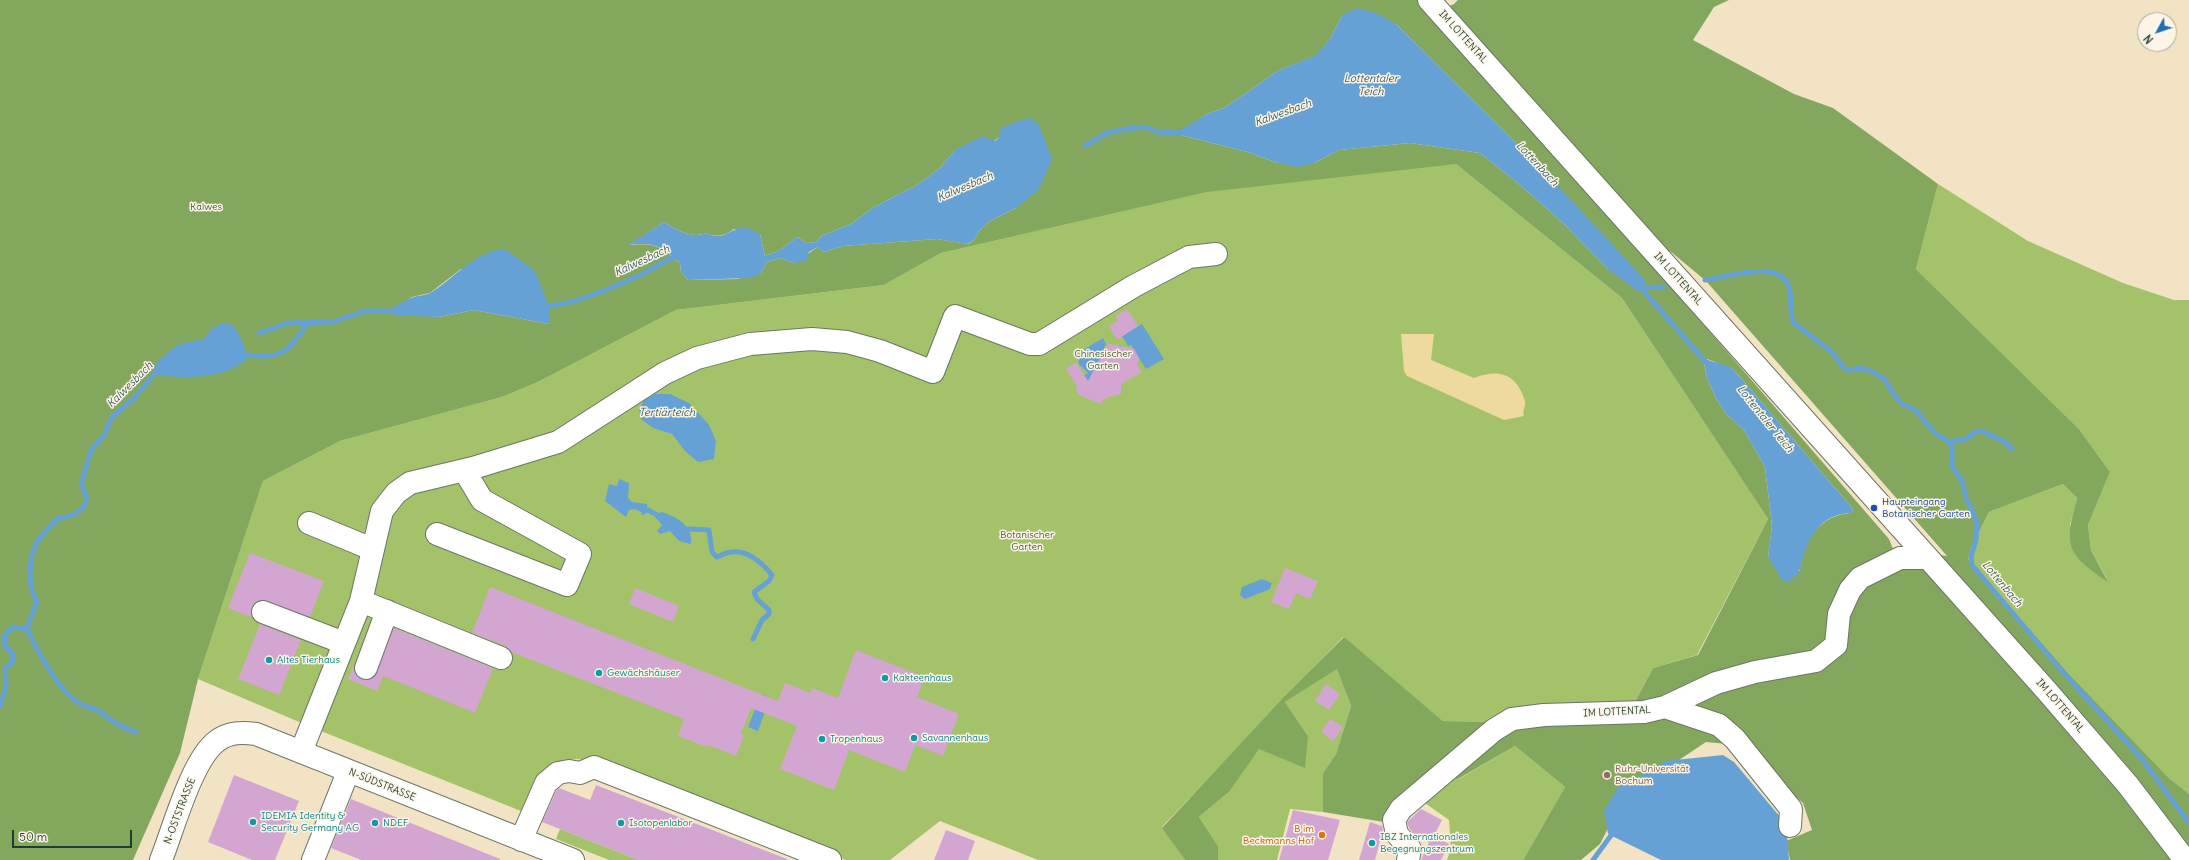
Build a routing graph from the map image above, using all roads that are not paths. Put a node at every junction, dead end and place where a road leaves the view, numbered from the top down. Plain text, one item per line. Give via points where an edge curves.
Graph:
1 (1429, 0) edge
2 (1216, 254) dead end
3 (464, 470) junction
4 (309, 523) dead end
5 (436, 534) dead end
6 (372, 549) junction
7 (1928, 558) junction
8 (361, 601) junction
9 (263, 612) dead end
10 (387, 612) junction
11 (344, 643) junction
12 (500, 658) dead end
13 (366, 668) dead end
14 (1665, 708) junction
15 (301, 752) junction
16 (199, 763) joint
17 (348, 772) junction
18 (1790, 826) dead end
19 (521, 840) junction
20 (161, 860) edge
21 (313, 860) edge
22 (573, 860) edge
23 (830, 860) edge
24 (1408, 860) edge
25 (2185, 860) edge

1 - 7 street, IM LOTTENTAL
2 - 3 street via 1189,258 1134,286 1039,344 1030,344 955,316 933,372 880,351 847,342 812,339 750,344 697,358 665,373 558,442
3 - 5 street via 482,500 580,554 567,585
3 - 6 street via 410,483 396,493 382,511
4 - 6 street
6 - 8 street
7 - 14 street, IM LOTTENTAL via 1900,558 1860,578 1850,590 1838,614 1836,645 1816,661 1755,672 1716,683
7 - 25 street, IM LOTTENTAL via 2128,785
8 - 10 street
8 - 11 street
9 - 11 street
10 - 12 street
10 - 13 street
11 - 15 street
14 - 18 street via 1719,725 1735,738 1791,809
14 - 24 street, IM LOTTENTAL via 1644,712 1544,715 1512,720 1494,730 1401,809 1394,820 1397,834 1410,849
15 - 16 street, N-SÜDSTRASSE via 256,734 242,732 218,740 203,755
15 - 17 street, N-SÜDSTRASSE
16 - 20 street, N-OSTSTRASSE
17 - 19 street, N-SÜDSTRASSE
17 - 21 street
19 - 22 street, N-SÜDSTRASSE
19 - 23 street via 546,783 558,773 569,770 580,773 594,767

